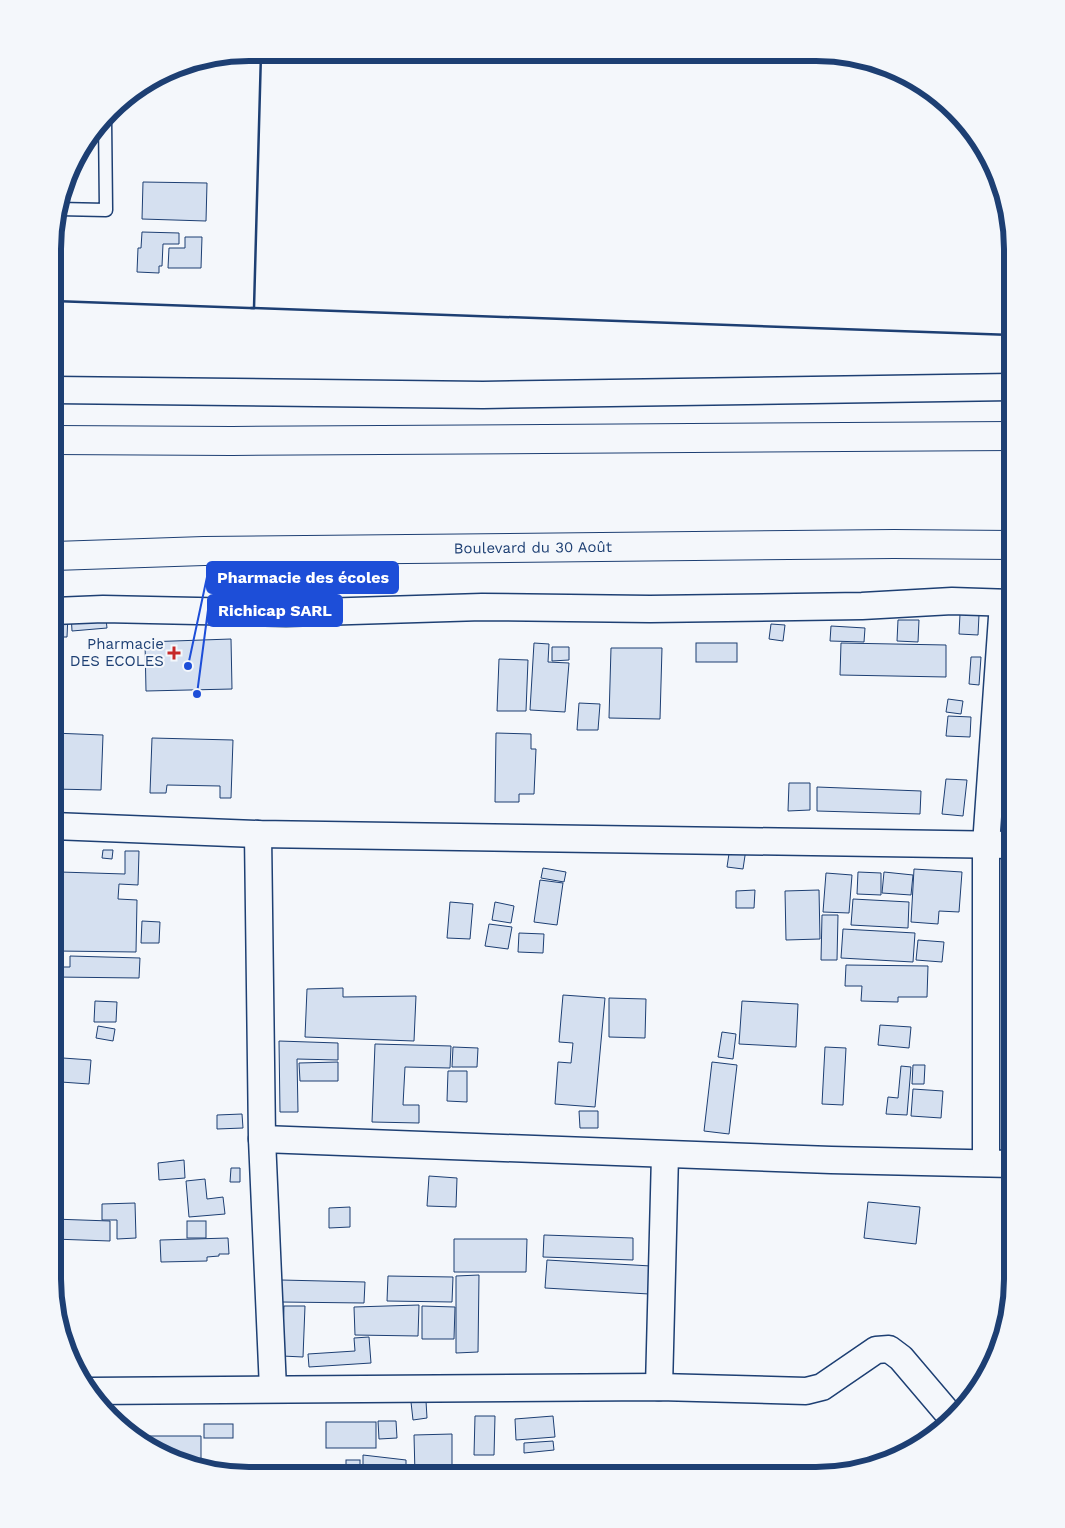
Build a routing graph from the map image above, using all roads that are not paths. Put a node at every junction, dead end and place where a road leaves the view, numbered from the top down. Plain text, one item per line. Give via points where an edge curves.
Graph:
1 (105, 129) edge
2 (66, 209) edge
3 (1004, 387) edge
4 (61, 390) edge
5 (1004, 436) edge
6 (61, 440) edge
7 (1004, 545) edge
8 (61, 556) edge
9 (1004, 603) edge
10 (61, 612) edge
11 (1004, 647) edge
12 (61, 826) edge
13 (258, 834) junction
14 (986, 845) junction
15 (1004, 845) edge
16 (262, 1139) junction
17 (665, 1155) junction
18 (986, 1163) junction
19 (1004, 1164) edge
20 (659, 1387) junction
21 (273, 1390) junction
22 (99, 1391) edge
23 (948, 1413) edge

1 - 2 lane via 106,210
3 - 4 street via 483,395
5 - 6 highway
7 - 8 highway, Boulevard du 30 Août via 204,551
9 - 10 street via 952,601 862,606 482,608 286,613
11 - 14 street
12 - 13 street
13 - 14 street
13 - 16 street
14 - 15 street
14 - 18 street
16 - 17 street
16 - 21 street
17 - 18 street
17 - 20 street
18 - 19 street
20 - 21 street
20 - 23 street via 806,1391 822,1387 876,1350 889,1349 901,1358
21 - 22 street

